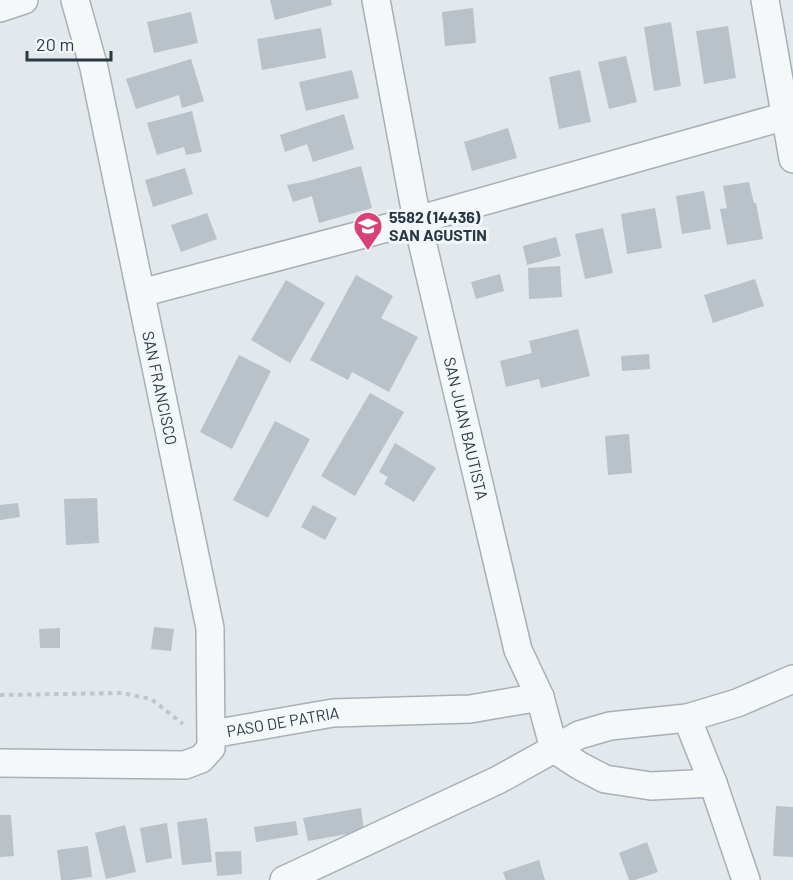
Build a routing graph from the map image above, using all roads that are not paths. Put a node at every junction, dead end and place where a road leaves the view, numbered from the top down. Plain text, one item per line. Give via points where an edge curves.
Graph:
1 (24, 0) edge
2 (75, 0) edge
3 (376, 0) edge
4 (765, 0) edge
5 (0, 8) edge
6 (789, 115) edge
7 (793, 159) edge
8 (417, 220) junction
9 (141, 293) junction
10 (793, 679) edge
11 (540, 697) junction
12 (687, 718) junction
13 (212, 734) junction
14 (554, 749) junction
15 (0, 763) edge
16 (712, 783) junction
17 (284, 880) edge
18 (747, 880) edge

1 - 5 street
2 - 9 street, SAN FRANCISCO via 94,68
3 - 8 street, SAN JUAN BAUTISTA
4 - 6 street
6 - 7 street
6 - 8 street
8 - 9 street
8 - 11 street, SAN JUAN BAUTISTA via 518,650
9 - 13 street, SAN FRANCISCO via 210,628
10 - 12 street via 737,703
11 - 13 street, PASO DE PATRIA via 470,709 333,713
11 - 14 street, SAN JUAN BAUTISTA
12 - 14 street via 610,726 579,735
12 - 16 street
13 - 15 street, SAN FRANCISCO via 211,748 201,759 185,765
14 - 16 street via 605,779 651,786
14 - 17 street via 498,780
16 - 18 street

